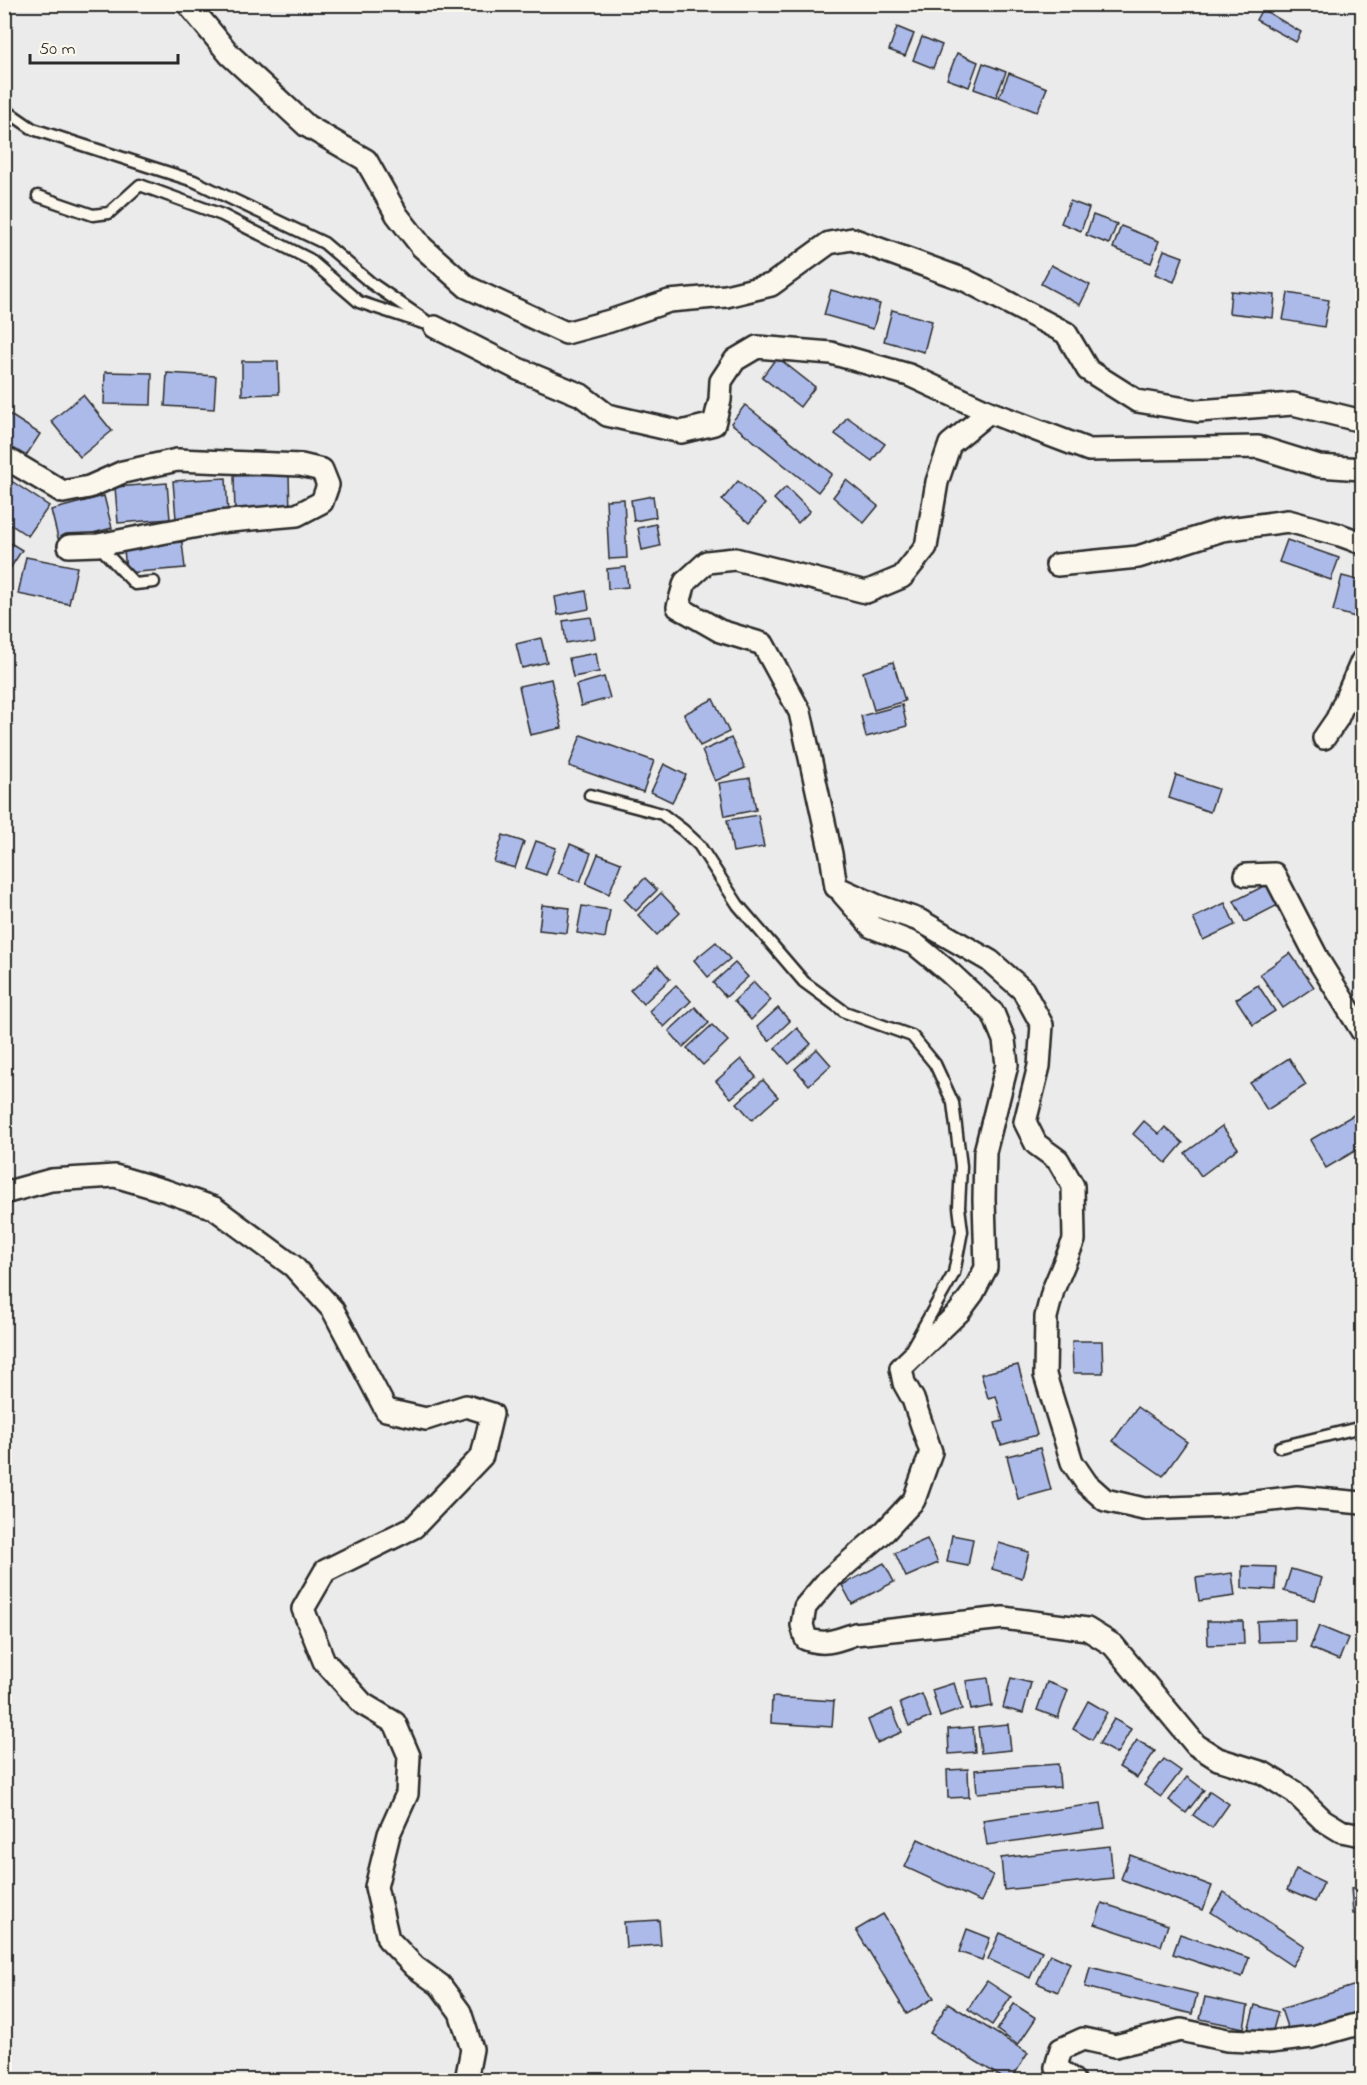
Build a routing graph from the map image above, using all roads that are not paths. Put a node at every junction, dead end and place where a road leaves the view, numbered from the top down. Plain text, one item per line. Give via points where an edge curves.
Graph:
1 (188, 4) edge
2 (4, 109) edge
3 (38, 196) dead end
4 (435, 327) junction
5 (989, 412) junction
6 (1362, 421) edge
7 (4, 457) edge
8 (1362, 469) edge
9 (1362, 543) edge
10 (98, 545) junction
11 (69, 546) dead end
12 (1057, 566) dead end
13 (154, 582) dead end
14 (1362, 661) edge
15 (1324, 738) dead end
16 (590, 795) dead end
17 (1246, 875) dead end
18 (836, 887) junction
19 (1362, 1031) edge
20 (4, 1192) edge
21 (901, 1368) junction
22 (1362, 1427) edge
23 (1280, 1447) dead end
24 (1362, 1503) edge
25 (1362, 1835) edge
26 (1362, 2023) edge
27 (466, 2080) edge
28 (1073, 2080) edge

1 - 6 street via 230,55 307,126 366,160 397,215 422,247 467,287 566,333 669,301 726,296 771,285 829,243 852,239 965,280 1066,333 1088,370 1137,401 1198,411 1293,404
2 - 4 lane via 33,129 194,181 324,243 371,283
3 - 4 lane via 93,215 109,213 140,185 222,215 309,259 359,302
4 - 5 street via 518,369 581,395 606,415 681,432 714,424 721,381 735,360 757,347 831,353 909,375
5 - 8 street via 1089,450 1258,447 1319,466
5 - 18 street via 950,444 937,482 926,547 902,577 866,592 735,559 707,562 685,582 678,607 720,631 763,644 800,712
7 - 10 street via 63,492 90,487 123,472 177,460 301,465 322,470 328,485 322,502 297,515 219,522
9 - 12 street via 1288,521 1222,530 1138,557
10 - 11 street
10 - 13 lane via 135,584
14 - 15 street via 1337,719
16 - 21 lane via 662,814 683,830 699,845 738,905 804,982 844,1012 912,1036 935,1064 953,1103 961,1166 962,1231 954,1273
17 - 19 street via 1274,874 1320,963
18 - 21 street via 872,927 915,945 950,973 993,1013 1004,1040 1006,1065 985,1152 986,1268 959,1312
18 - 24 street via 919,920 990,961 1023,990 1042,1025 1040,1066 1025,1122 1036,1144 1058,1160 1073,1186 1074,1240 1046,1317 1045,1375 1072,1462 1087,1484 1105,1500 1144,1509 1223,1506 1297,1497
20 - 27 street via 51,1180 115,1176 214,1208 293,1266 333,1310 386,1410 426,1419 466,1406 492,1414 482,1456 414,1527 325,1571 303,1609 324,1661 363,1704 395,1723 409,1756 407,1794 389,1834 376,1887 388,1939 415,1967 440,1985 460,2012 472,2049
21 - 25 street via 931,1452 921,1481 914,1500 828,1580 805,1607 802,1625 806,1639 819,1644 855,1634 1003,1618 1087,1629 1113,1645 1196,1745 1218,1759 1263,1773 1294,1792 1323,1820 1341,1831
22 - 23 lane
26 - 28 street via 1312,2037 1270,2042 1227,2040 1181,2030 1115,2046 1083,2039 1062,2049 1056,2067

